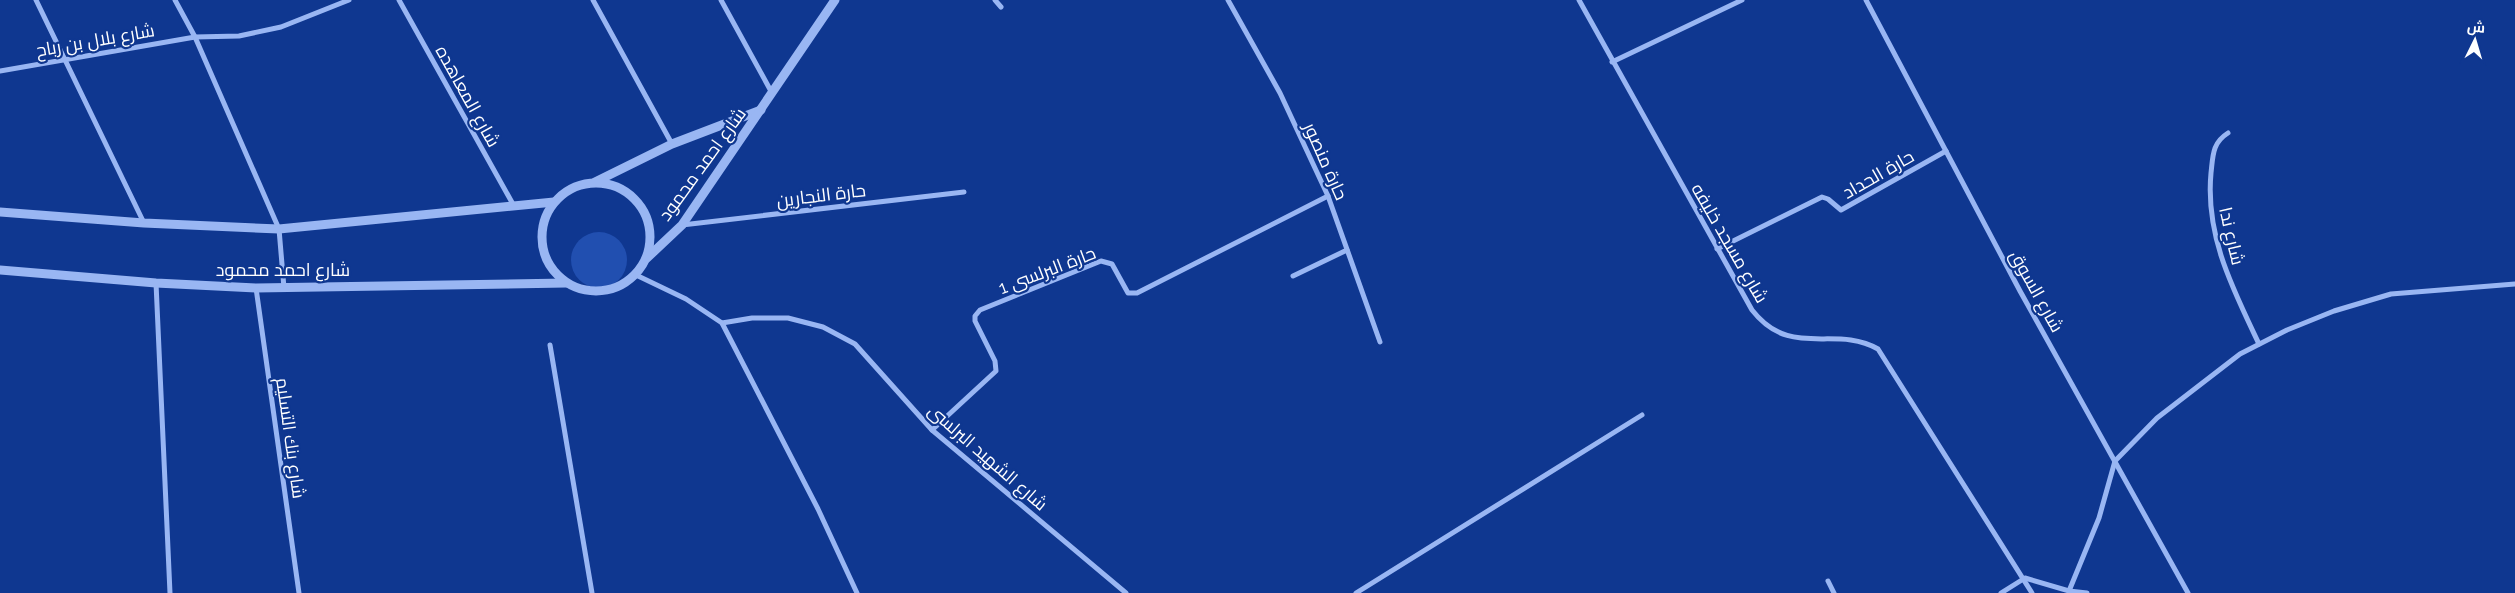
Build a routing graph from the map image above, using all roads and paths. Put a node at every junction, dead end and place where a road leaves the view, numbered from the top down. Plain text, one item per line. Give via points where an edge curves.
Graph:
1 (36, 0) edge
2 (175, 0) edge
3 (349, 0) edge
4 (398, 0) edge
5 (593, 0) edge
6 (720, 0) edge
7 (835, 0) edge
8 (995, 0) edge
9 (1228, 0) edge
10 (1579, 0) edge
11 (1742, 0) edge
12 (1866, 0) edge
13 (1001, 7) dead end
14 (195, 36) junction
15 (63, 59) junction
16 (1612, 62) junction
17 (0, 71) edge
18 (772, 94) junction
19 (762, 110) junction
20 (2228, 133) dead end
21 (672, 144) junction
22 (1946, 151) junction
23 (594, 183) junction
24 (964, 192) dead end
25 (1328, 196) junction
26 (554, 202) junction
27 (514, 206) junction
28 (0, 212) edge
29 (144, 223) junction
30 (682, 225) junction
31 (279, 229) junction
32 (1717, 249) junction
33 (1347, 250) junction
34 (647, 258) junction
35 (0, 270) edge
36 (636, 275) junction
37 (1293, 276) dead end
38 (156, 283) junction
39 (566, 283) junction
40 (2515, 284) edge
41 (256, 288) junction
42 (284, 288) junction
43 (722, 323) junction
44 (1380, 342) dead end
45 (2260, 344) junction
46 (550, 345) dead end
47 (1642, 415) dead end
48 (932, 430) junction
49 (2115, 461) junction
50 (2025, 578) junction
51 (1828, 581) dead end
52 (2069, 591) junction
53 (170, 593) edge
54 (299, 593) edge
55 (592, 593) edge
56 (856, 593) edge
57 (1126, 593) edge
58 (1356, 593) edge
59 (1834, 593) edge
60 (2001, 593) edge
61 (2032, 593) edge
62 (2087, 593) edge
63 (2188, 593) edge

1 - 15 street
2 - 14 street
3 - 14 street, شارع بلال بن رباح via 282,27 239,36
4 - 27 street, شارع المعاهده
5 - 21 street
6 - 18 street
7 - 18 street, شارع احمد محمود
8 - 13 street
9 - 25 street, حارة منصور via 1280,94
10 - 16 street, شارع مسجد خليفه
11 - 16 street
12 - 22 street, شارع السوق
14 - 15 street, شارع بلال بن رباح
14 - 31 street
15 - 17 street, شارع بلال بن رباح
15 - 29 street
16 - 32 street, شارع مسجد خليفه
18 - 19 street, شارع احمد محمود
19 - 21 street, شارع احمد محمود
19 - 30 street, شارع احمد محمود
20 - 45 street, شارع ندا via 2216,142 2213,149 2209,193 2214,238 2228,280
21 - 23 street, شارع احمد محمود
22 - 32 street, حارة الحداد via 1843,210 1822,197
22 - 49 street, شارع السوق
23 - 26 street via 572,188
23 - 34 street via 612,185 629,193 641,206 649,222 651,240
24 - 30 street, حارة النجارين
25 - 33 street, حارة منصور
25 - 48 street, حارة البرلسى 1 via 1137,293 1128,292 1112,264 1100,260 980,310 975,321 995,361 996,371
26 - 27 street
26 - 39 street via 543,222 542,245 550,266
27 - 31 street
28 - 29 street
29 - 31 street
30 - 34 street, شارع احمد محمود
31 - 42 street
32 - 50 street, شارع مسجد خليفه via 1752,310 1774,332 1788,337 1860,342 1878,348
33 - 37 street
33 - 44 street, حارة منصور
34 - 36 street
35 - 38 street, شارع احمد محمود
36 - 39 street via 620,286 602,292 583,290
36 - 43 street via 686,299
38 - 41 street, شارع احمد محمود
38 - 53 street
39 - 42 street, شارع احمد محمود
40 - 45 street via 2391,294 2334,310
41 - 42 street, شارع احمد محمود
41 - 54 street, شارع بنك التسليم
43 - 48 street, شارع الشهيد البرلسى via 752,318 788,318 823,327 855,344
43 - 56 street via 818,509
45 - 49 street via 2240,354 2157,418
46 - 55 street
47 - 58 street
48 - 57 street, شارع الشهيد البرلسى
49 - 52 street via 2098,518
49 - 63 street, شارع السوق
50 - 52 street
50 - 60 street
50 - 61 street, شارع مسجد خليفه
51 - 59 street
52 - 62 street

